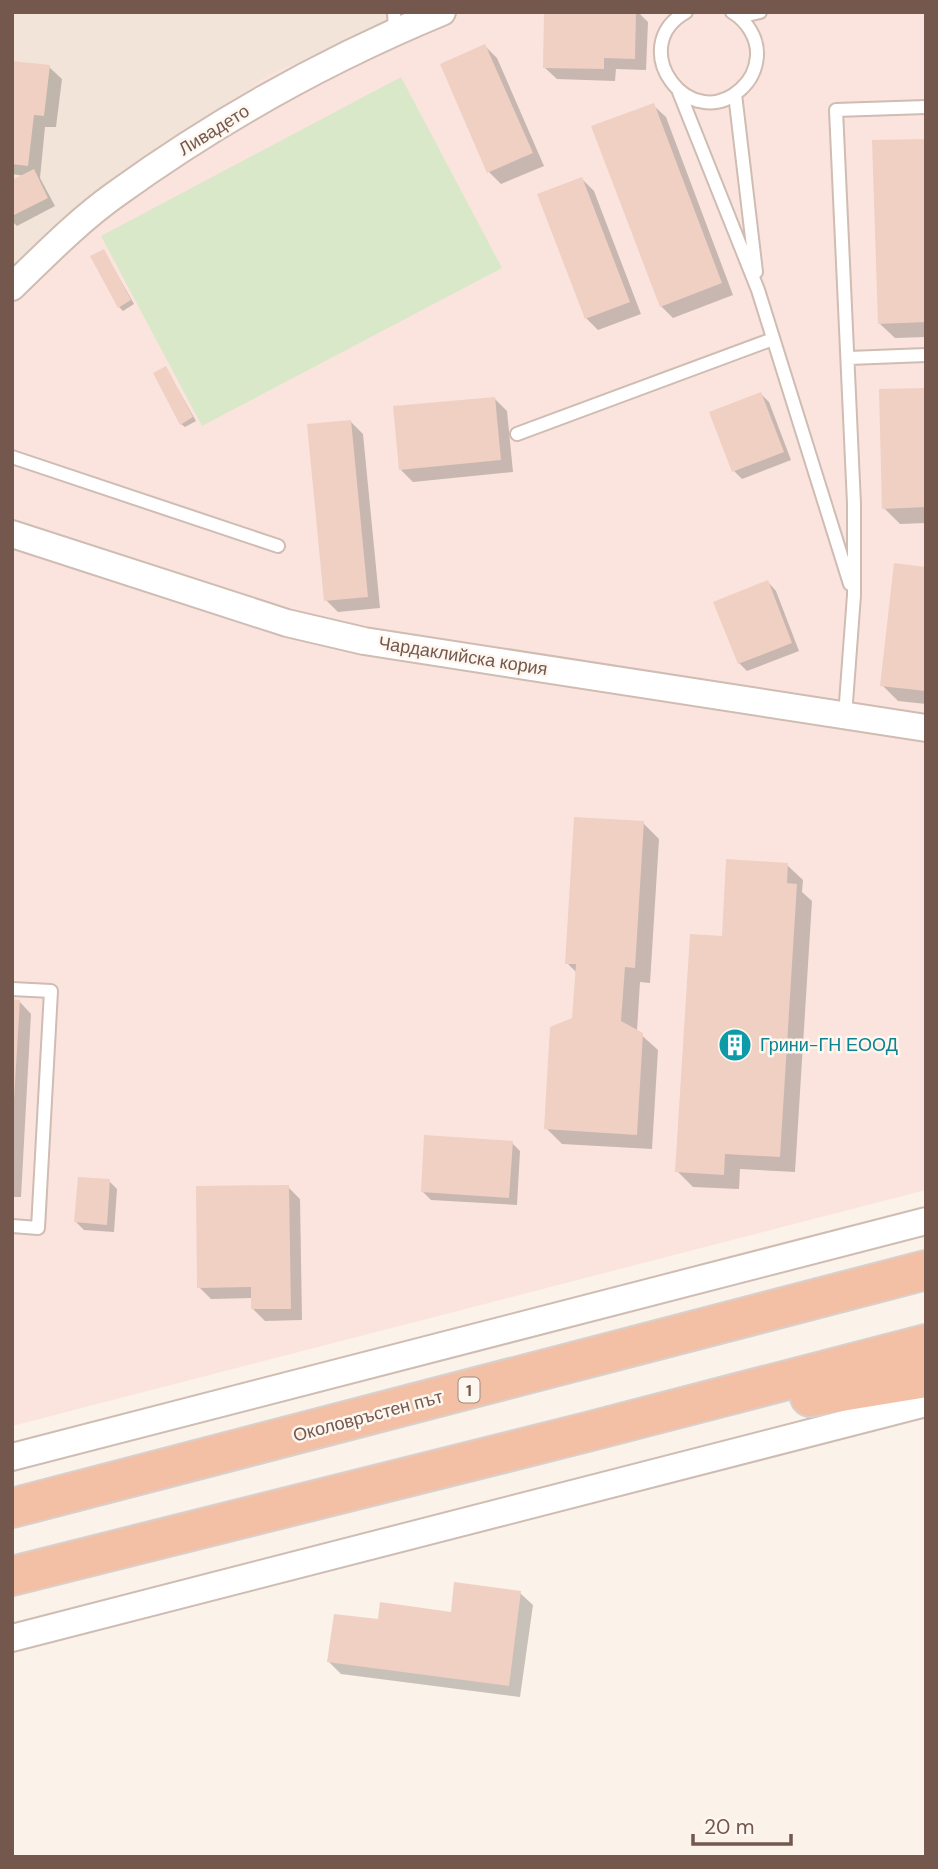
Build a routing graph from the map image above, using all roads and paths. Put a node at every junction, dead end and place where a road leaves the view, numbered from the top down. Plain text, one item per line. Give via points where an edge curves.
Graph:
1 (442, 12) edge
2 (686, 12) edge
3 (760, 12) edge
4 (735, 14) edge
5 (395, 22) edge
6 (679, 92) junction
7 (735, 94) junction
8 (926, 107) edge
9 (12, 287) edge
10 (758, 290) junction
11 (773, 338) junction
12 (926, 355) edge
13 (849, 358) junction
14 (517, 434) dead end
15 (12, 457) edge
16 (12, 534) edge
17 (278, 546) dead end
18 (854, 594) junction
19 (845, 716) junction
20 (926, 728) edge
21 (12, 989) edge
22 (926, 1222) edge
23 (12, 1226) edge
24 (926, 1242) edge
25 (926, 1270) edge
26 (926, 1344) edge
27 (551, 1369) junction
28 (926, 1378) edge
29 (926, 1403) edge
30 (587, 1432) junction
31 (12, 1457) edge
32 (12, 1508) edge
33 (12, 1576) edge
34 (12, 1638) edge

1 - 5 street, Ливадето
2 - 6 lane via 671,24 661,52 663,67
3 - 4 lane
4 - 7 lane via 749,28 757,56 747,84
5 - 9 street, Ливадето via 233,116 125,188 55,244
6 - 7 lane via 707,102
6 - 10 lane
7 - 10 lane
8 - 13 lane via 836,110
10 - 11 lane
11 - 14 lane
11 - 18 lane
12 - 13 lane
13 - 18 lane
15 - 17 lane
16 - 19 street, Чардаклийска кория via 287,623 364,641
18 - 19 lane
19 - 20 street, Чардаклийска кория
21 - 23 lane via 51,991 38,1228
22 - 31 street
24 - 27 highway
25 - 27 highway, Околовръстен път / 1
26 - 30 highway
27 - 32 highway, Околовръстен път / 1
28 - 30 highway
29 - 34 street
30 - 33 highway

